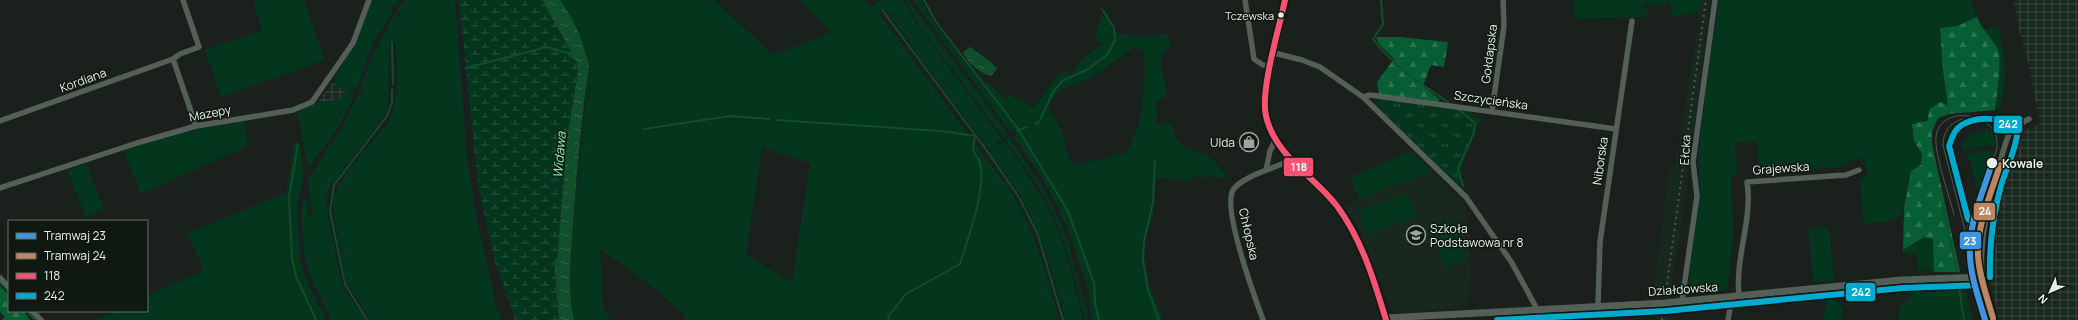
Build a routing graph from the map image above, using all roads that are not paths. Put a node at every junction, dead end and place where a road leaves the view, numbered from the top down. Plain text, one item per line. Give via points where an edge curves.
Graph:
1 (183, 0) edge
2 (369, 0) edge
3 (1245, 0) edge
4 (1285, 0) edge
5 (1503, 0) edge
6 (1715, 0) edge
7 (1632, 21) dead end
8 (1274, 53) junction
9 (173, 59) junction
10 (1271, 66) junction
11 (1363, 97) junction
12 (1492, 112) junction
13 (2029, 119) dead end
14 (0, 121) edge
15 (196, 126) junction
16 (1616, 129) junction
17 (1275, 141) junction
18 (1290, 158) junction
19 (1266, 170) junction
20 (1859, 170) dead end
21 (0, 188) edge
22 (1982, 276) junction
23 (0, 278) edge
24 (8, 286) edge
25 (1735, 296) junction
26 (1682, 301) junction
27 (1598, 305) junction
28 (1539, 310) junction
29 (33, 312) edge
30 (1386, 319) edge
31 (41, 320) edge
32 (1263, 320) edge
33 (1543, 320) edge
34 (1728, 320) edge
35 (1993, 320) edge

1 - 9 street, Kordiana via 199,47
2 - 15 street, Mazepy via 353,43 312,102 293,110
3 - 10 street via 1254,59 1263,65
4 - 8 street
5 - 12 street, Gołdapska via 1504,26
6 - 26 street, Ełcka via 1693,162 1697,196
7 - 16 street, Niborska
8 - 10 street
8 - 11 street via 1320,67
9 - 14 street, Kordiana
9 - 15 street
10 - 17 street via 1264,97 1264,110 1269,131
11 - 12 street, Szczycieńska via 1370,95
11 - 28 street via 1466,197 1508,257
12 - 16 street, Szczycieńska
13 - 22 street via 2012,128 2004,151 1984,221
15 - 21 street, Mazepy
16 - 27 street, Niborska via 1600,242
17 - 18 street
17 - 19 street
18 - 19 street, Chłopska
18 - 30 street via 1336,205 1347,222 1366,259
19 - 32 street, Chłopska via 1239,183 1230,198 1236,236
20 - 25 street, Grajewska via 1846,176 1747,182 1747,206
22 - 25 street, Działdowska via 1902,280
22 - 35 street
23 - 24 street
25 - 26 street, Działdowska
25 - 34 street
26 - 27 street, Działdowska
27 - 28 street, Działdowska
28 - 30 street, Działdowska
28 - 33 street
29 - 31 street

